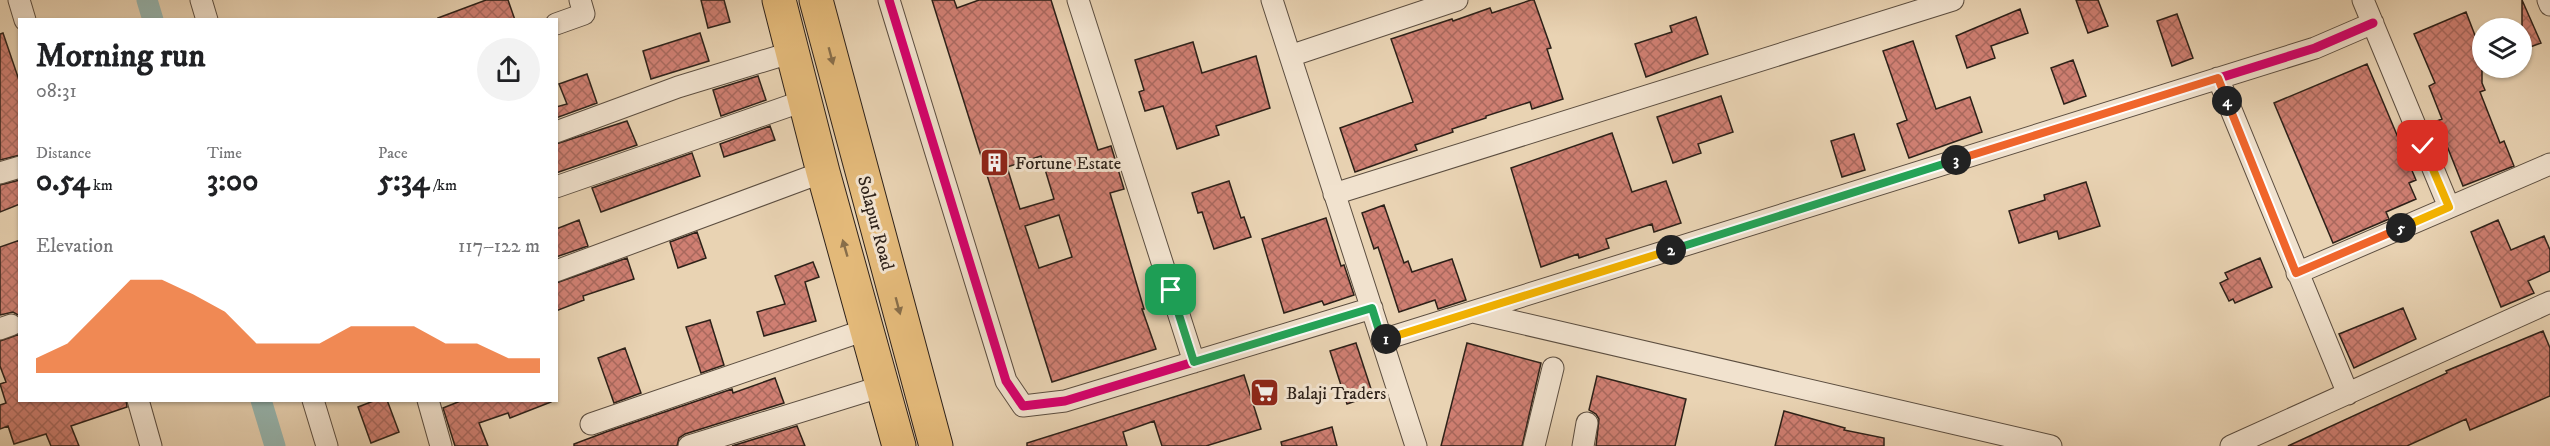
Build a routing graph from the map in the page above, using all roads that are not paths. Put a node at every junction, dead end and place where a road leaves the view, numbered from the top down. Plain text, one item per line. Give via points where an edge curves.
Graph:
1 (19, 0) edge
2 (201, 0) edge
3 (580, 0) edge
4 (779, 0) edge
5 (816, 0) edge
6 (889, 0) edge
7 (1078, 0) edge
8 (1272, 0) edge
9 (1458, 0) edge
10 (1953, 0) edge
11 (2363, 0) edge
12 (2548, 0) edge
13 (2550, 5) edge
14 (24, 18) edge
15 (206, 18) edge
16 (558, 23) edge
17 (2373, 23) junction
18 (793, 52) junction
19 (1290, 56) junction
20 (2218, 78) junction
21 (806, 100) junction
22 (558, 131) edge
23 (2550, 164) edge
24 (18, 168) edge
25 (823, 172) junction
26 (0, 173) edge
27 (558, 186) edge
28 (1334, 194) junction
29 (2449, 207) junction
30 (558, 270) edge
31 (2296, 273) junction
32 (2550, 303) edge
33 (1372, 308) junction
34 (1472, 312) junction
35 (868, 329) junction
36 (1382, 340) junction
37 (1194, 362) junction
38 (1553, 368) dead end
39 (883, 386) junction
40 (2348, 394) junction
41 (139, 402) edge
42 (314, 402) edge
43 (429, 402) edge
44 (1587, 423) dead end
45 (591, 424) dead end
46 (152, 446) edge
47 (327, 446) edge
48 (441, 446) edge
49 (689, 446) edge
50 (899, 446) edge
51 (936, 446) edge
52 (1416, 446) edge
53 (1534, 446) edge
54 (1583, 446) edge
55 (2050, 446) edge
56 (2231, 446) edge

1 - 14 street
2 - 15 street
3 - 16 street via 585,14
4 - 18 highway, Solapur Road
5 -> 51 highway, Solapur Road
6 - 37 street via 1006,381 1023,406 1065,401
7 - 37 street
8 - 19 street
9 - 19 street
10 - 28 street
11 - 17 street
12 - 13 street
17 - 20 street via 2315,48
17 - 29 street
18 - 21 highway, Solapur Road
18 - 22 street via 678,87
19 - 28 street
20 - 31 street
20 - 34 street
21 - 25 highway, Solapur Road
21 - 27 street
23 - 29 street
24 - 26 street
25 - 30 street
35 -> 25 highway, Solapur Road
28 - 33 street
29 - 31 street
31 - 40 street
32 - 40 street
33 - 36 street
33 - 37 street
34 - 36 street
34 - 55 street
35 - 39 highway, Solapur Road
35 - 45 street
36 - 52 street
38 - 53 street
39 - 49 street
39 - 50 highway, Solapur Road
40 - 56 street
41 - 46 street
42 - 47 street
43 - 48 street
44 - 54 street

